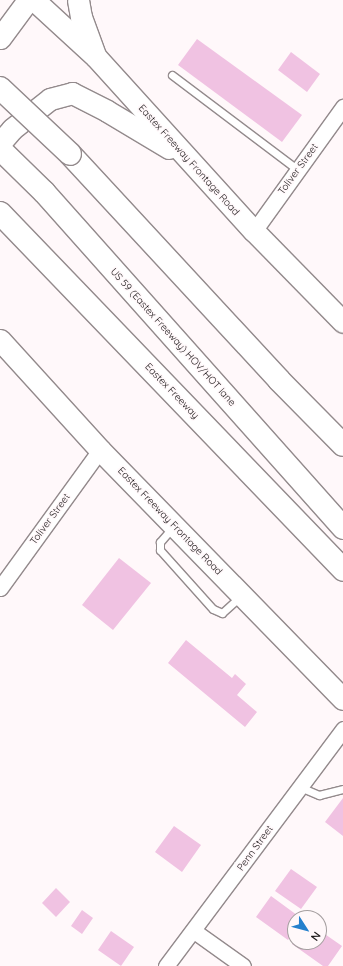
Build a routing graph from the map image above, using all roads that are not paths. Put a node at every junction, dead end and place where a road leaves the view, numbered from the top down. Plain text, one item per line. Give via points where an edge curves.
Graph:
1 (28, 0) edge
2 (34, 0) edge
3 (78, 0) edge
4 (0, 38) edge
5 (96, 57) junction
6 (172, 76) dead end
7 (0, 88) edge
8 (343, 107) edge
9 (0, 143) edge
10 (0, 149) edge
11 (188, 160) junction
12 (298, 170) junction
13 (8, 220) edge
14 (254, 231) junction
15 (343, 322) edge
16 (0, 340) edge
17 (343, 445) edge
18 (100, 450) junction
19 (174, 525) junction
20 (343, 528) edge
21 (342, 570) edge
22 (0, 588) edge
23 (242, 595) junction
24 (343, 699) edge
25 (343, 729) edge
26 (300, 787) junction
27 (343, 789) edge
28 (194, 931) junction
29 (166, 966) edge
30 (243, 966) edge

1 - 4 main road
2 - 5 main road, Eastex Freeway Frontage Road
3 - 5 main road via 81,17
5 - 11 main road, Eastex Freeway Frontage Road
6 - 12 lane
7 - 17 highway, bridge via 70,154
8 - 12 street, Toliver Street
9 - 11 main road via 12,129 50,99 72,93
10 - 20 highway, US 59 (Eastex Freeway) HOV/HOT lane via 44,192
11 - 14 main road, Eastex Freeway Frontage Road
12 - 14 street, Toliver Street
13 - 21 highway, Eastex Freeway
14 - 15 main road, Eastex Freeway Frontage Road
16 - 18 main road, Eastex Freeway Frontage Road
18 - 19 main road, Eastex Freeway Frontage Road
18 - 22 street, Toliver Street
19 - 23 main road, Eastex Freeway Frontage Road
19 - 23 lane via 160,542 160,550 213,609 222,612
23 - 24 main road, Eastex Freeway Frontage Road
25 - 26 street, Penn Street
26 - 27 lane via 319,795
26 - 28 street, Penn Street
28 - 29 street, Penn Street
28 - 30 street

